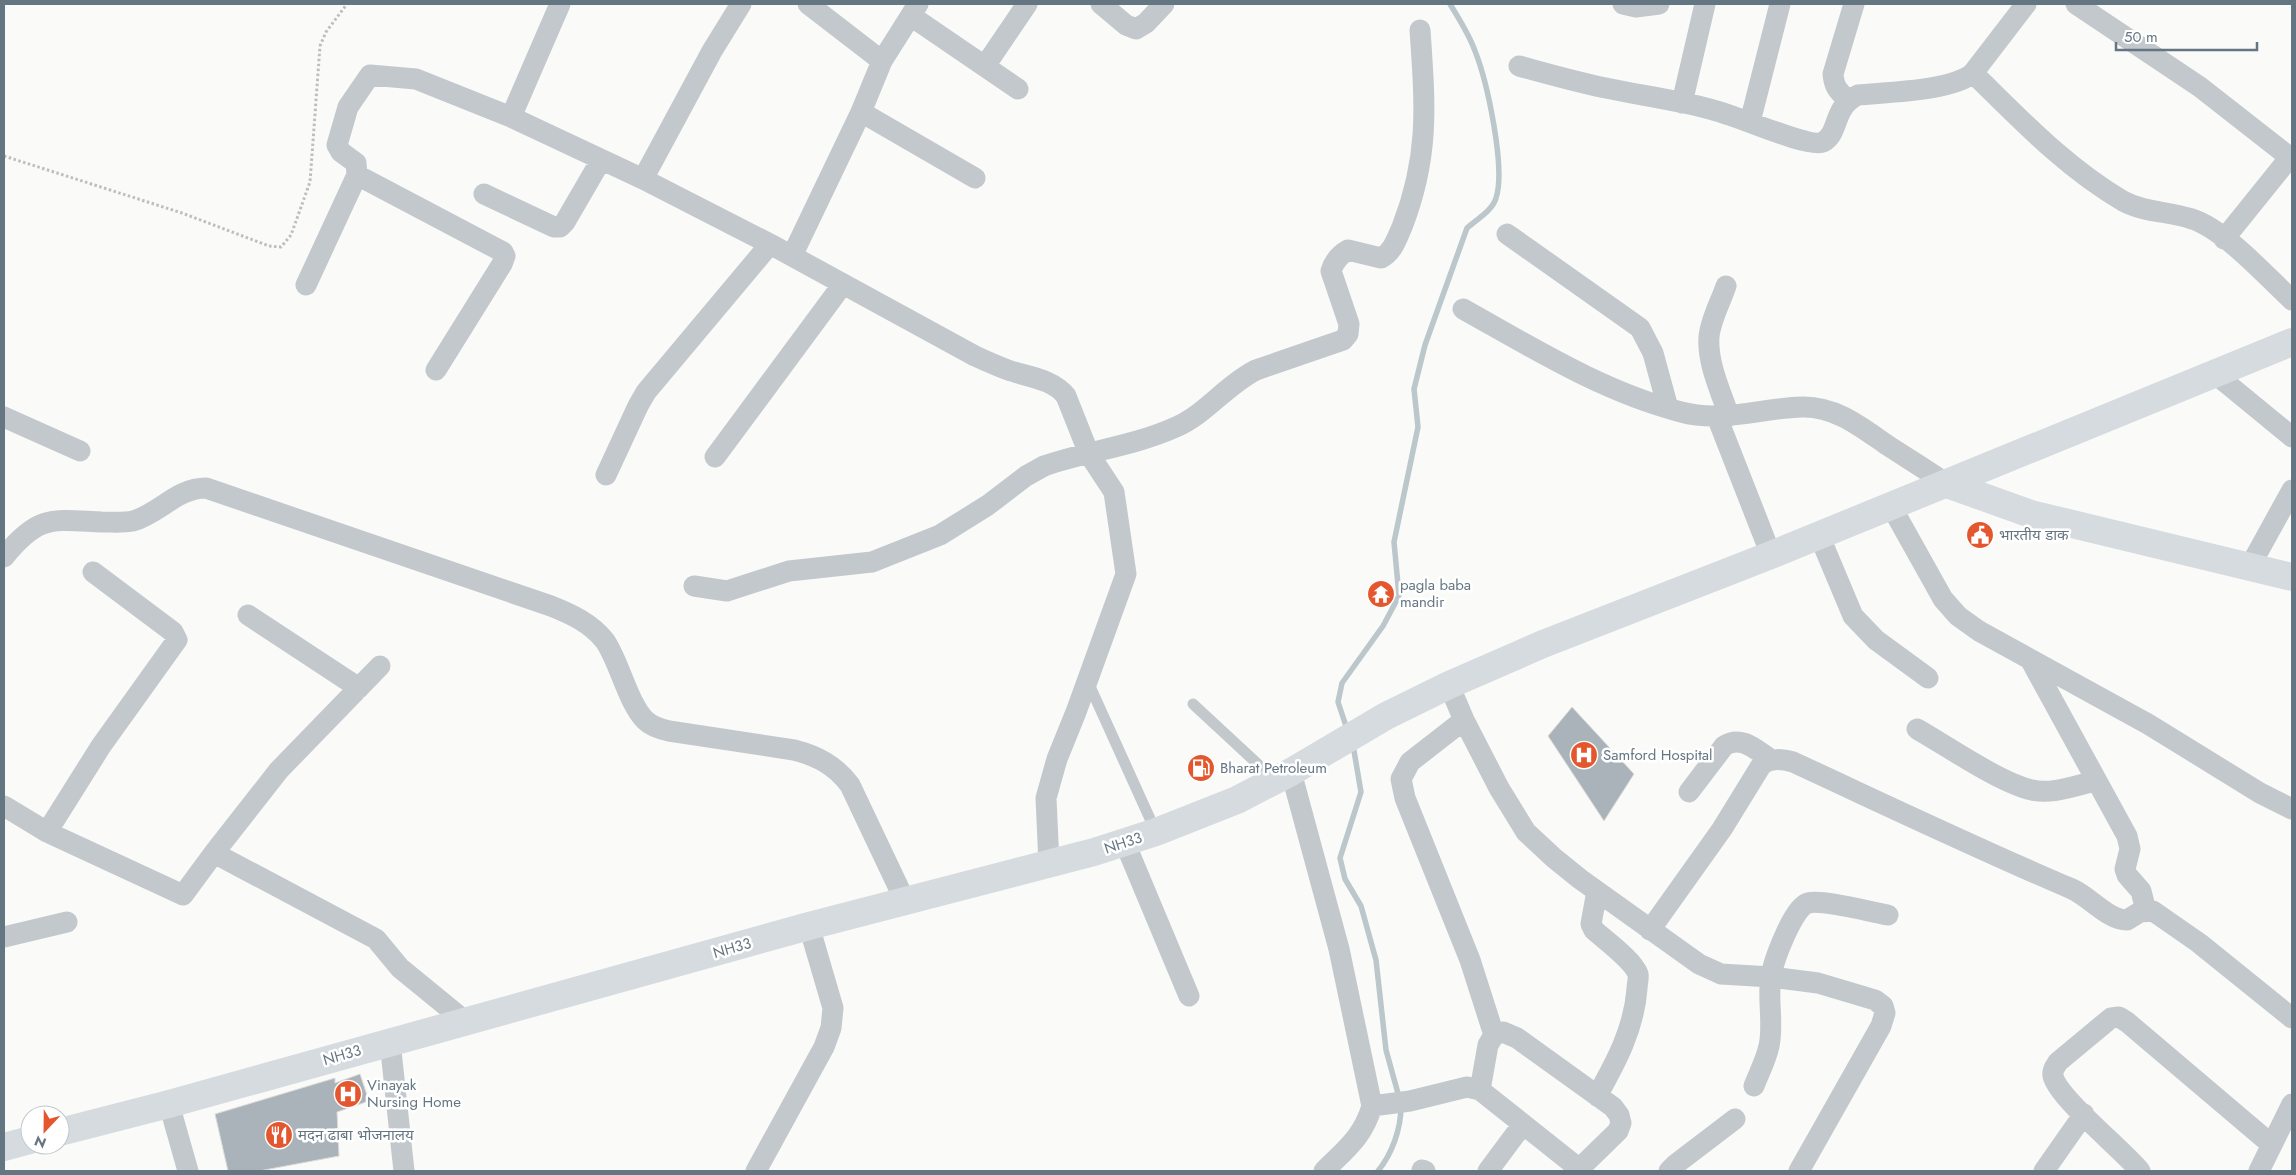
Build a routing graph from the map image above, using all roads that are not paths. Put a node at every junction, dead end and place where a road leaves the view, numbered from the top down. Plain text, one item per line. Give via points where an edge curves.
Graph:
1 (560, 4) edge
2 (741, 4) edge
3 (808, 4) edge
4 (1027, 4) edge
5 (1101, 4) edge
6 (1164, 4) edge
7 (1623, 4) edge
8 (1659, 4) edge
9 (1705, 4) edge
10 (1780, 4) edge
11 (1854, 4) edge
12 (2026, 4) edge
13 (2076, 4) edge
14 (914, 10) edge
15 (1420, 30) dead end
16 (882, 61) junction
17 (985, 66) junction
18 (1519, 66) dead end
19 (1973, 73) junction
20 (1018, 89) dead end
21 (1848, 100) junction
22 (1682, 103) junction
23 (861, 112) junction
24 (511, 117) junction
25 (1750, 122) junction
26 (2291, 158) edge
27 (601, 160) junction
28 (356, 175) junction
29 (643, 178) junction
30 (974, 178) dead end
31 (484, 194) dead end
32 (1507, 234) dead end
33 (2224, 239) junction
34 (770, 244) junction
35 (792, 256) junction
36 (843, 284) junction
37 (306, 285) dead end
38 (1726, 286) dead end
39 (2292, 300) edge
40 (1463, 309) dead end
41 (2292, 342) edge
42 (436, 370) dead end
43 (2214, 373) junction
44 (1668, 408) junction
45 (1723, 416) junction
46 (4, 417) edge
47 (2292, 438) edge
48 (80, 451) dead end
49 (1089, 454) junction
50 (716, 457) dead end
51 (606, 475) dead end
52 (1947, 484) junction
53 (2292, 490) edge
54 (1891, 506) junction
55 (1819, 535) junction
56 (1771, 555) junction
57 (4, 557) edge
58 (2248, 568) junction
59 (93, 572) dead end
60 (2292, 578) edge
61 (694, 586) dead end
62 (248, 615) dead end
63 (2030, 659) junction
64 (380, 666) dead end
65 (1928, 678) dead end
66 (1088, 682) junction
67 (1449, 685) junction
68 (359, 688) junction
69 (1193, 704) dead end
70 (1464, 720) junction
71 (1917, 729) dead end
72 (1770, 759) junction
73 (1283, 776) junction
74 (2096, 781) junction
75 (1688, 792) dead end
76 (2290, 803) edge
77 (4, 806) edge
78 (48, 832) junction
79 (1156, 832) junction
80 (1125, 843) junction
81 (214, 853) junction
82 (1049, 864) junction
83 (1597, 891) junction
84 (905, 901) junction
85 (2146, 911) junction
86 (1888, 915) dead end
87 (67, 922) dead end
88 (809, 926) junction
89 (1650, 930) junction
90 (4, 937) edge
91 (1771, 977) junction
92 (1189, 996) dead end
93 (2292, 1018) edge
94 (466, 1022) junction
95 (1494, 1035) junction
96 (390, 1042) junction
97 (1754, 1086) dead end
98 (1480, 1090) junction
99 (1597, 1096) junction
100 (169, 1104) junction
101 (2292, 1104) edge
102 (1378, 1105) junction
103 (2084, 1114) junction
104 (1735, 1119) dead end
105 (1523, 1124) junction
106 (70, 1129) edge
107 (20, 1143) edge
108 (2272, 1145) junction
109 (4, 1147) edge
110 (1581, 1170) edge
111 (188, 1171) edge
112 (404, 1171) edge
113 (756, 1171) edge
114 (1324, 1171) edge
115 (1488, 1171) edge
116 (1669, 1171) edge
117 (1799, 1171) edge
118 (2044, 1171) edge
119 (2140, 1171) edge
120 (2259, 1171) edge

1 - 24 street
2 - 29 street
3 - 16 street
4 - 17 street
5 - 6 street via 1126,25 1136,29
7 - 8 street via 1636,7
9 - 22 street
10 - 25 street
11 - 21 street via 1833,74 1837,90
12 - 19 street
13 - 26 street via 2200,87
14 - 16 street
14 - 17 street
15 - 49 street via 1424,132 1418,181 1396,240 1386,256 1381,258 1348,250 1333,263 1331,271 1349,324 1348,334 1343,340 1244,377 1201,412 1175,428
16 - 23 street
17 - 20 street
18 - 22 street via 1609,89
19 - 21 street via 1965,80 1945,86 1858,95
19 - 33 street via 2065,162 2122,200 2145,210 2192,219
21 - 25 street via 1824,142 1791,137
22 - 25 street
23 - 30 street
23 - 35 street
24 - 27 street
24 - 28 street via 416,79 370,75 348,107 337,141 341,152 356,163
26 - 33 street
27 - 29 street
27 - 31 street via 560,227
28 - 37 street
28 - 42 street via 503,252 505,256
29 - 34 street
32 - 44 street via 1640,328 1653,353
33 - 39 street
34 - 35 street
34 - 51 street via 646,392
35 - 36 street
36 - 49 street via 975,356 1062,390
36 - 50 street
38 - 45 street via 1709,335
40 - 44 street via 1581,375
41 - 43 main road, NH33
43 - 47 street
43 - 52 main road, NH33
44 - 45 street via 1683,413
45 - 52 street via 1802,407 1833,412 1862,427
45 - 56 street
46 - 48 street
49 - 61 street via 1044,466 940,535 872,562 790,571 727,591
49 - 66 street via 1114,492 1126,574
52 - 54 main road, NH33
52 - 58 main road via 2031,514
53 - 58 street
54 - 55 main road, NH33
54 - 63 street via 1943,599 1958,616
55 - 56 main road, NH33
55 - 65 street via 1853,616 1876,640
56 - 67 main road, NH33 via 1605,618
57 - 84 street via 16,542 42,523 61,520 132,521 189,490 206,488 551,606 590,626 605,642 639,711 650,724 669,731 794,750 813,755 840,772 850,785
58 - 60 main road
59 - 78 street via 173,632 177,640 101,746
62 - 68 street
63 - 74 street
63 - 76 street via 2148,724 2260,793
64 - 68 street
66 - 79 lane
66 - 82 street via 1056,759 1046,798
67 - 70 street
67 - 73 main road, NH33 via 1386,716
68 - 81 street via 279,770
69 - 73 lane
70 - 83 street via 1526,832
70 - 95 street via 1410,762 1401,779 1404,798 1470,960
71 - 74 street via 1992,773 2033,791
72 - 75 street via 1740,741 1732,741 1724,746
72 - 85 street via 1793,762 2075,891 2116,918 2127,920
72 - 89 street via 1762,764 1722,829
73 - 79 main road, NH33 via 1207,813
73 - 102 street via 1339,948
74 - 85 street via 2127,836 2130,849 2125,869 2141,891
77 - 78 street
78 - 81 street via 183,895
79 - 80 main road, NH33
80 - 82 main road, NH33
80 - 92 street
81 - 94 street via 376,939 400,968
82 - 84 main road, NH33
83 - 89 street
83 - 99 street via 1591,924 1638,974 1629,1033
84 - 88 main road, NH33
85 - 93 street via 2153,911 2168,920
86 - 91 street via 1808,903 1794,915
87 - 90 street
88 - 94 main road, NH33
88 - 113 street via 833,1008 831,1028 824,1047
89 - 91 street via 1699,964 1721,974
91 - 97 street via 1769,1044
91 - 117 street via 1818,983 1884,1006 1881,1026
94 - 96 main road, NH33
95 - 98 street via 1488,1045
95 - 99 street via 1503,1032 1517,1038
96 - 100 main road, NH33
96 - 112 street
98 - 102 street via 1467,1086 1410,1101
98 - 105 street
99 - 110 street via 1613,1108 1621,1123 1618,1131
100 - 106 main road, NH33
100 - 111 street
101 - 108 street
102 - 114 street via 1360,1136
103 - 108 street via 2058,1086 2053,1069 2101,1025 2119,1017
103 - 118 street
103 - 119 street
104 - 116 street
105 - 110 street
105 - 115 street
107 - 109 main road
108 - 120 street

